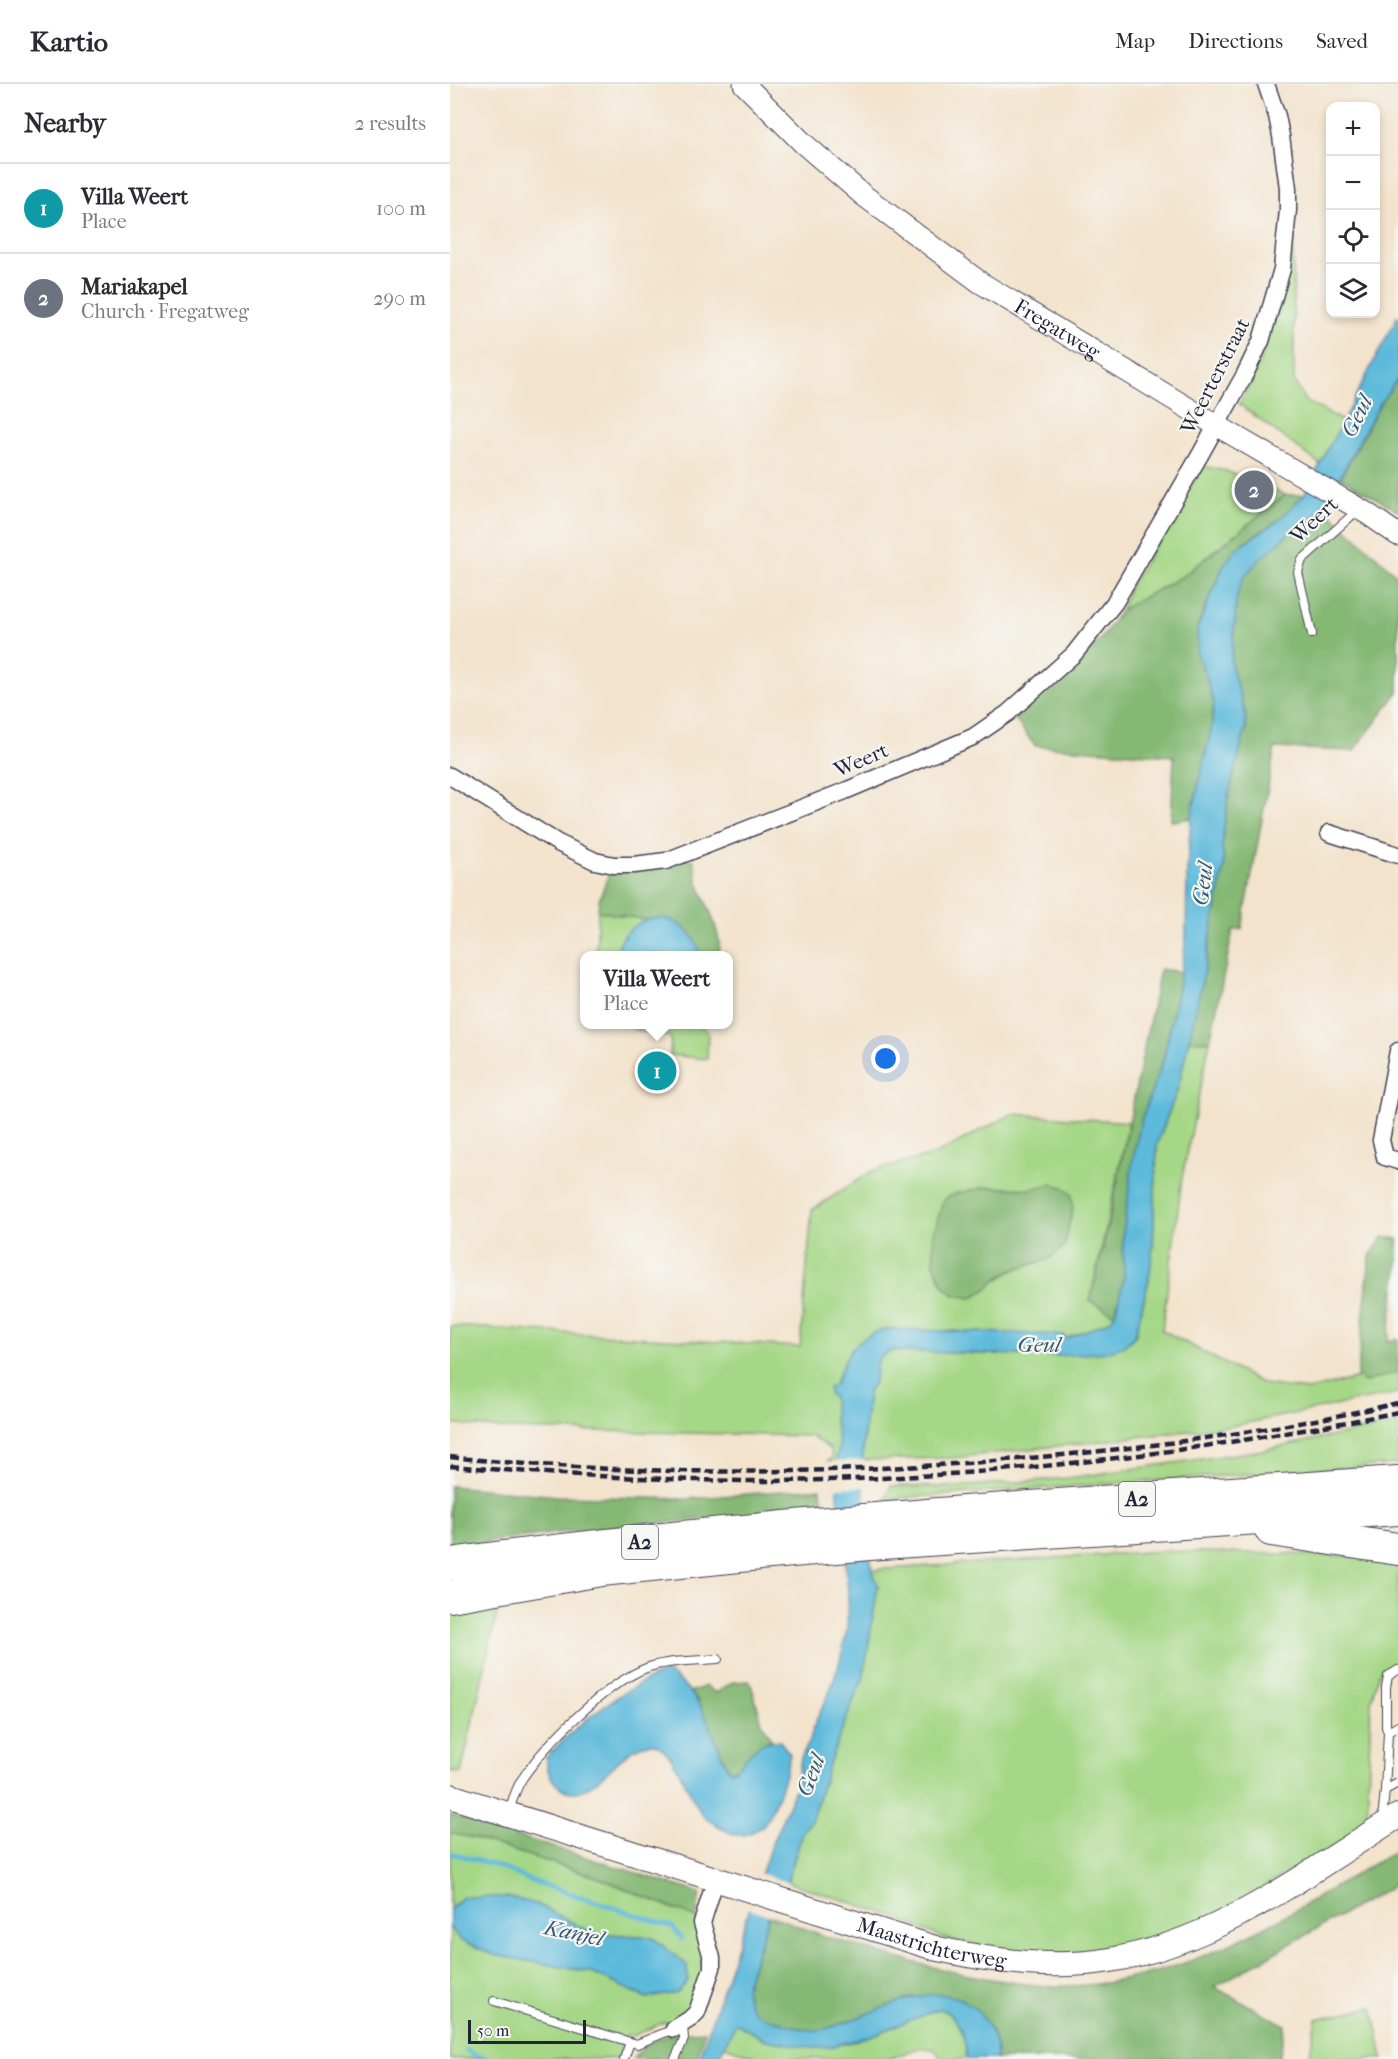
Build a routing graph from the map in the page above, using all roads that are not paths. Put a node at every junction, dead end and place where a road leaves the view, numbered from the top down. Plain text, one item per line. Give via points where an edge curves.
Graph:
1 (744, 84) edge
2 (1266, 84) edge
3 (1216, 425) junction
4 (1189, 473) joint
5 (1359, 509) junction
6 (1398, 535) edge
7 (1312, 634) dead end
8 (450, 776) edge
9 (1329, 833) dead end
10 (1398, 855) edge
11 (1398, 1051) edge
12 (1398, 1161) edge
13 (1398, 1482) edge
14 (1398, 1509) edge
15 (1219, 1521) junction
16 (879, 1531) junction
17 (829, 1536) junction
18 (1398, 1549) edge
19 (450, 1564) edge
20 (450, 1596) edge
21 (718, 1659) dead end
22 (1398, 1670) edge
23 (1398, 1726) edge
24 (1388, 1732) junction
25 (1398, 1783) edge
26 (1384, 1790) junction
27 (450, 1796) edge
28 (508, 1814) junction
29 (1394, 1819) edge
30 (716, 1878) junction
31 (494, 2001) dead end
32 (678, 2026) junction
33 (630, 2042) junction
34 (624, 2059) edge
35 (675, 2059) edge

1 - 3 street, Fregatweg via 846,180 981,283
2 - 3 street, Weerterstraat via 1285,160 1288,210 1283,258 1261,341
3 - 4 street, Weerterstraat
3 - 5 street, Fregatweg
4 - 8 street, Weert via 1115,602 1074,654 1008,714 973,737 845,791 666,861 614,865 595,861 558,843
5 - 6 street, Fregatweg
5 - 7 lane, Weert via 1302,560 1298,572
9 - 10 street
11 - 12 street via 1380,1140 1385,1157
13 - 16 highway, A2
14 - 15 highway, A2
15 - 16 highway, A2
15 - 18 highway, A2
16 - 17 highway, A2
17 - 19 highway, A2 via 548,1551
17 - 20 highway, A2
21 - 28 lane via 649,1667 613,1687 561,1732 534,1762 521,1781
22 - 24 lane via 1388,1676 1386,1687
23 - 24 lane
24 - 26 lane
25 - 26 lane
26 - 29 lane via 1383,1810
27 - 28 main road, Maastrichterweg
28 - 30 main road, Maastrichterweg
29 - 30 main road, Maastrichterweg via 1285,1889 1217,1926 1164,1946 1109,1960 1008,1962 938,1949
30 - 32 street via 702,1923 712,1968 697,2012
31 - 33 lane
32 - 33 lane via 638,2044
32 - 35 lane via 684,2039
33 - 34 lane

